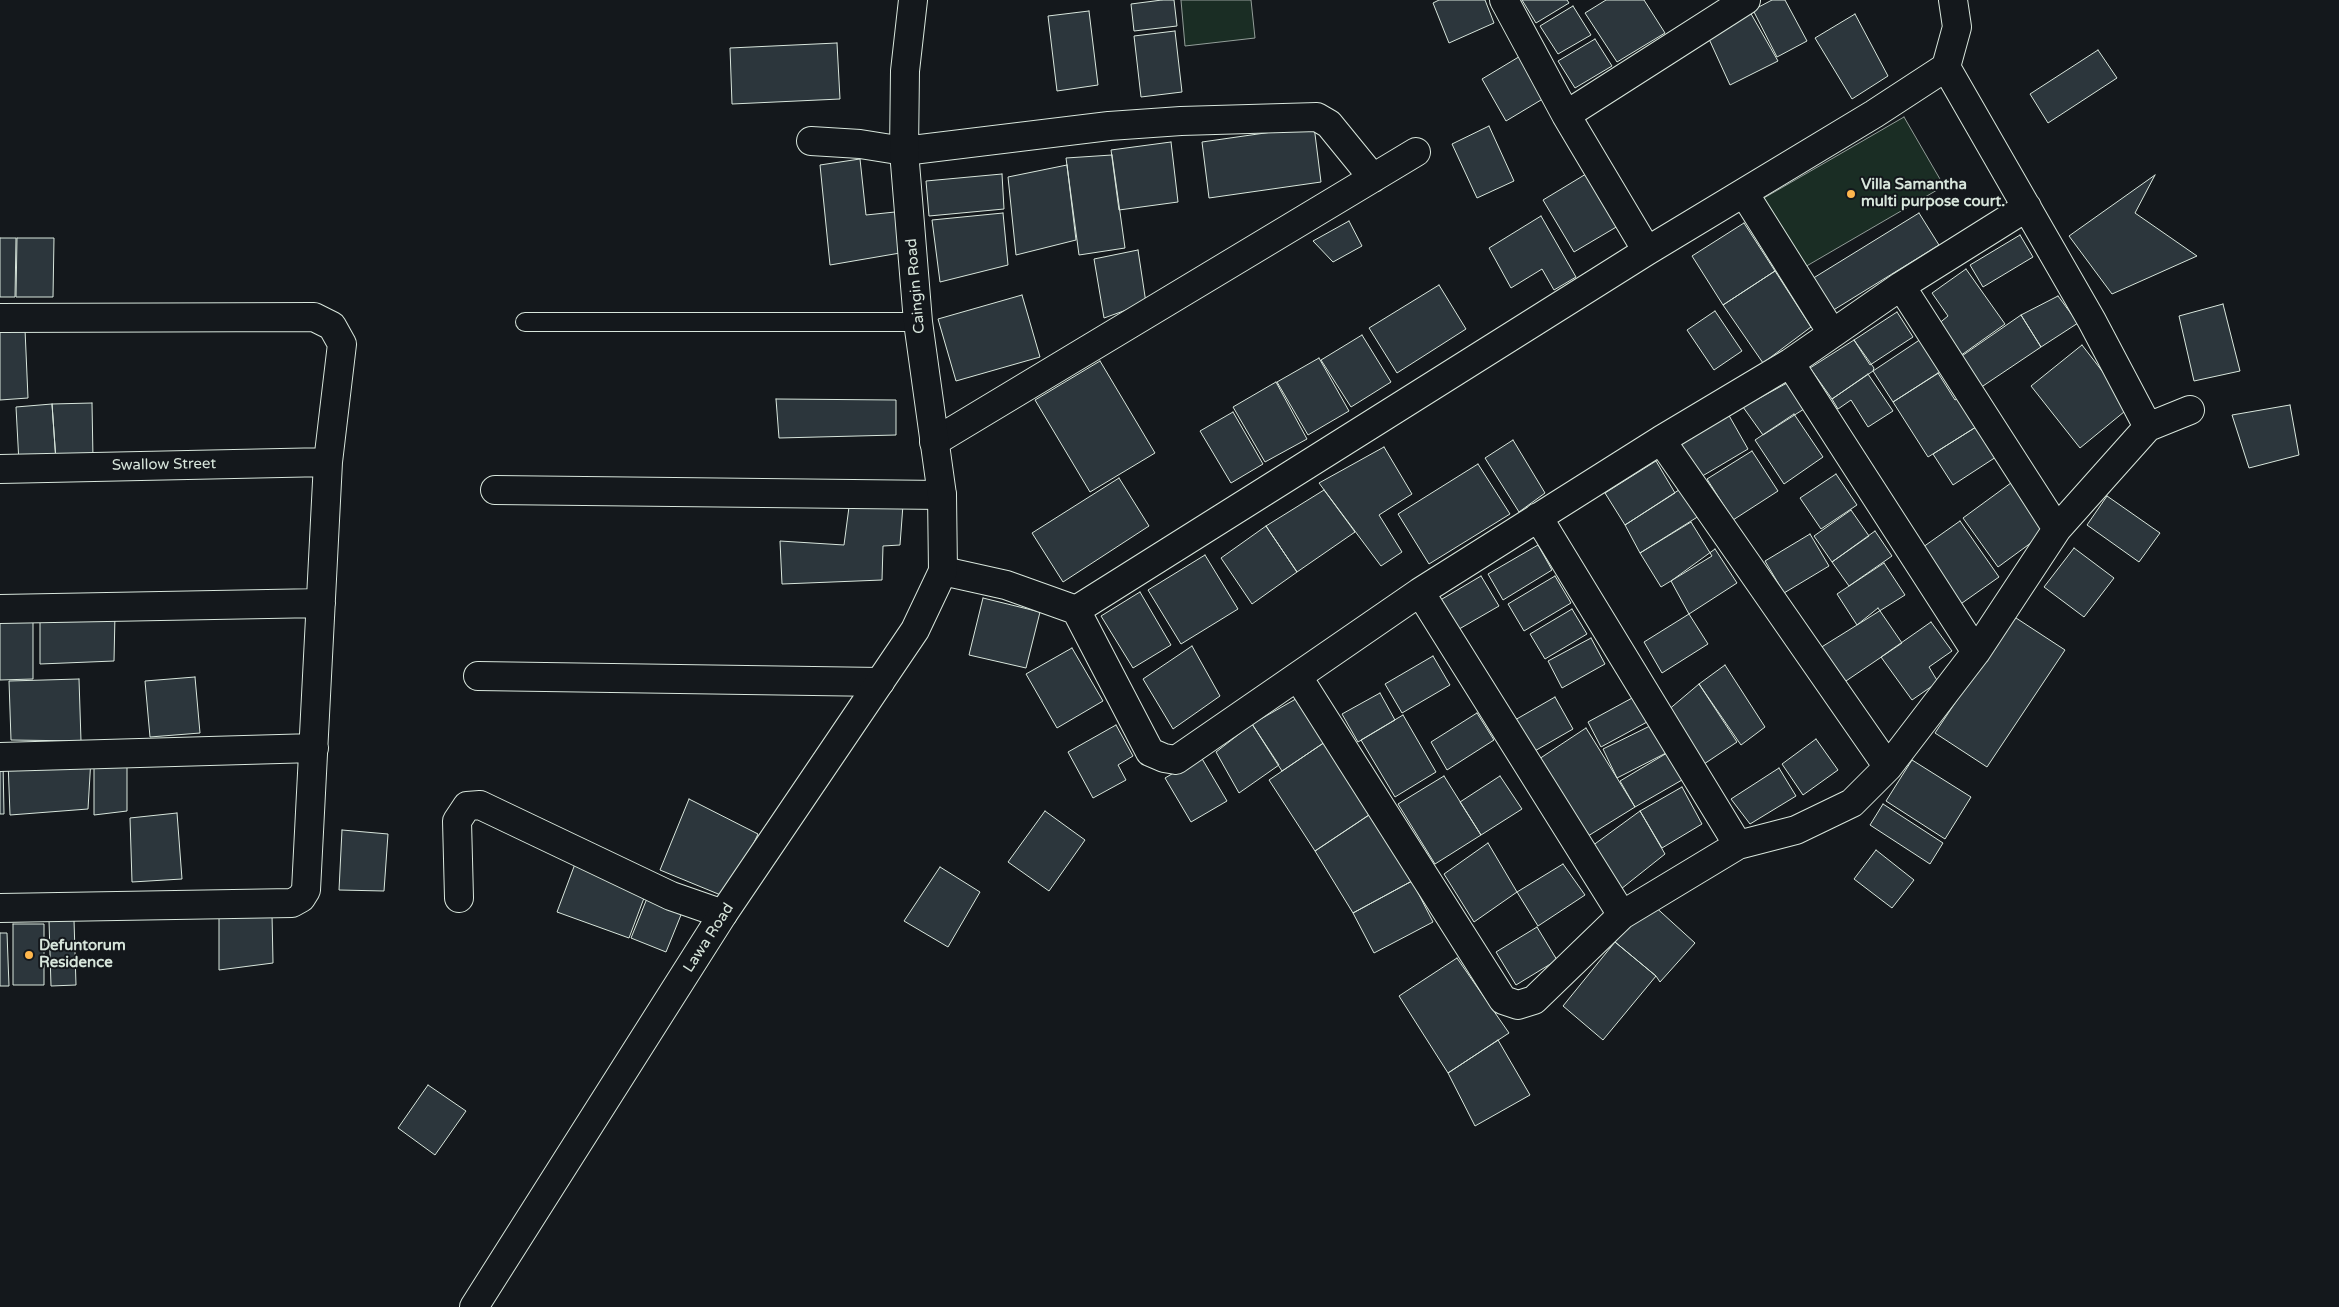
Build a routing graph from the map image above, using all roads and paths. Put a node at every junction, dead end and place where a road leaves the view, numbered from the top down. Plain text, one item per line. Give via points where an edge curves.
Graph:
1 (913, 0) edge
2 (1504, 0) edge
3 (1746, 0) edge
4 (1953, 0) edge
5 (1946, 67) junction
6 (1566, 115) junction
7 (811, 141) dead end
8 (904, 151) junction
9 (1416, 152) dead end
10 (1373, 178) junction
11 (1744, 193) junction
12 (2027, 208) junction
13 (1647, 251) junction
14 (1901, 286) junction
15 (0, 318) edge
16 (525, 322) dead end
17 (918, 322) junction
18 (1832, 332) junction
19 (1790, 363) junction
20 (2190, 410) dead end
21 (2148, 427) junction
22 (1661, 440) junction
23 (934, 442) junction
24 (328, 462) junction
25 (0, 468) edge
26 (495, 490) dead end
27 (942, 495) junction
28 (1538, 517) junction
29 (2057, 529) junction
30 (943, 571) junction
31 (1420, 592) junction
32 (321, 603) junction
33 (0, 609) edge
34 (1076, 610) junction
35 (1976, 652) junction
36 (478, 676) dead end
37 (1298, 677) junction
38 (880, 682) junction
39 (314, 748) junction
40 (0, 757) edge
41 (1888, 767) junction
42 (1738, 844) junction
43 (459, 898) dead end
44 (0, 908) edge
45 (723, 914) junction
46 (1622, 915) junction
47 (474, 1307) edge

1 - 8 street, Caingin Road via 905,71
2 - 6 street
3 - 6 street
4 - 5 street via 1957,27
5 - 11 street
5 - 12 street
6 - 13 street
7 - 8 street
8 - 10 street via 1109,126 1317,117 1329,124
8 - 17 street, Caingin Road
9 - 10 street
10 - 23 street
11 - 13 street
11 - 18 street
12 - 14 street
12 - 21 street
13 - 34 street
14 - 18 street
14 - 29 street
15 - 24 street via 314,317 332,326 342,344
16 - 17 lane
17 - 23 street, Caingin Road
18 - 19 street
19 - 22 street
19 - 35 street
20 - 21 street
21 - 29 street
22 - 28 street
22 - 41 street
23 - 27 street, Caingin Road
24 - 25 street, Swallow Street
24 - 32 street
26 - 27 street
27 - 30 street, Caingin Road
28 - 31 street
28 - 42 street
29 - 35 street
30 - 34 street via 1006,584
30 - 38 street, Lawa Road via 915,630
31 - 37 street
31 - 46 street
32 - 33 street
32 - 39 street
34 - 37 street via 1150,752 1164,758 1176,760
35 - 41 street
36 - 38 street
37 - 46 street via 1503,1000 1518,1004 1534,1000
38 - 45 street, Lawa Road
39 - 40 street
39 - 44 street via 306,890 292,903
41 - 42 street via 1852,803 1796,830
42 - 46 street
43 - 45 street via 457,821 467,806 480,805 671,896
45 - 47 street, Lawa Road

